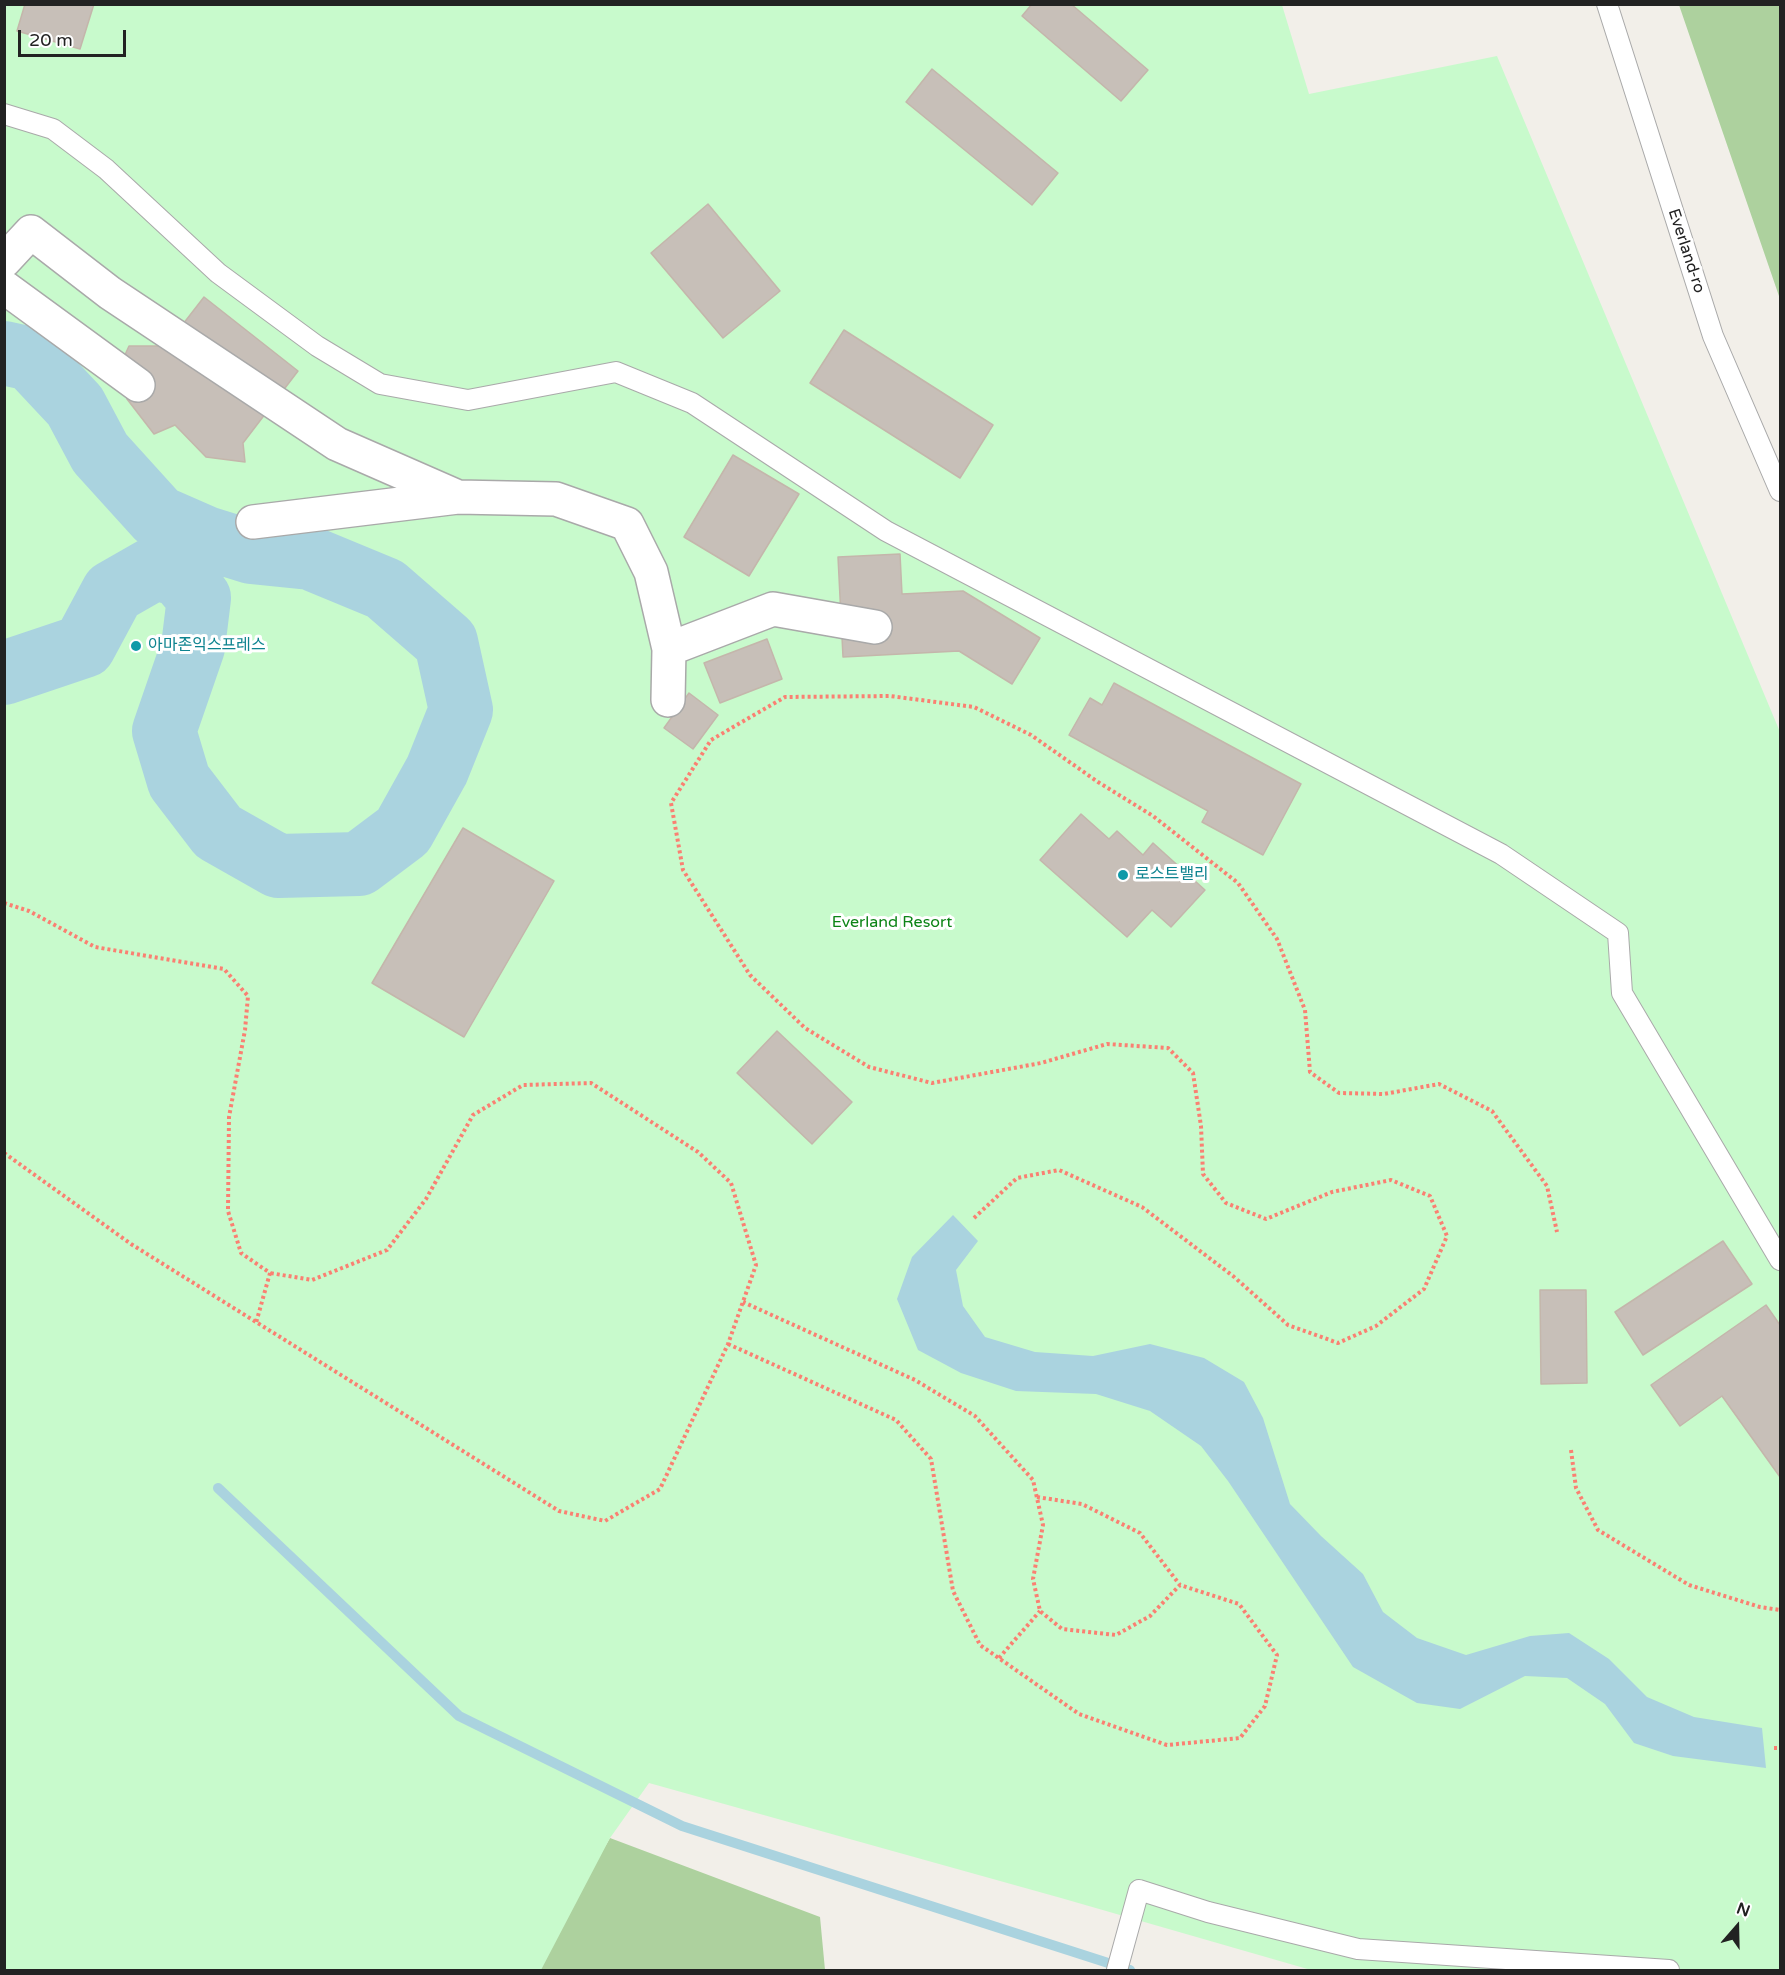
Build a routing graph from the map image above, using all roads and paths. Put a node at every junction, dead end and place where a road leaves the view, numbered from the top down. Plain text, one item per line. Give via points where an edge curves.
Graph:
1 (1608, 4) edge
2 (4, 114) edge
3 (4, 261) edge
4 (4, 288) edge
5 (138, 385) dead end
6 (1780, 491) edge
7 (458, 497) junction
8 (253, 522) dead end
9 (875, 627) dead end
10 (669, 648) junction
11 (669, 700) dead end
12 (4, 903) edge
13 (4, 1153) edge
14 (974, 1218) dead end
15 (1557, 1232) dead end
16 (1780, 1260) edge
17 (270, 1273) junction
18 (743, 1302) junction
19 (256, 1323) junction
20 (728, 1344) junction
21 (1571, 1450) dead end
22 (1037, 1497) junction
23 (1180, 1585) junction
24 (1780, 1610) edge
25 (1040, 1611) junction
26 (999, 1658) junction
27 (1774, 1748) dead end
28 (1780, 1748) edge
29 (1117, 1971) edge
30 (1669, 1971) edge

1 - 6 lane, Everland-ro via 1713,336
2 - 16 lane via 53,129 106,169 218,273 317,346 380,384 468,400 616,372 692,403 886,531 1501,854 1618,933 1622,993
3 - 7 street via 31,232 111,293 337,444
4 - 5 street
7 - 8 street
7 - 10 street via 556,499 627,524 651,572
9 - 10 street via 773,609
10 - 11 street
12 - 17 path via 29,911 94,947 224,969 248,996 229,1117 228,1210 241,1253
13 - 19 path via 131,1244
14 - 15 path via 1017,1178 1059,1170 1142,1206 1288,1324 1338,1342 1376,1326 1424,1288 1447,1236 1430,1196 1391,1180 1332,1192 1266,1219 1226,1203 1203,1174 1193,1073 1168,1048 1107,1044 1041,1063 932,1083 868,1067 805,1028 750,975 683,870 671,803 711,740 785,697 890,696 974,707 1030,735 1153,816 1238,883 1277,939 1305,1010 1310,1072 1339,1093 1384,1094 1439,1084 1492,1111 1547,1186
17 - 18 path via 312,1280 387,1250 426,1199 473,1115 523,1084 591,1083 698,1152 731,1183 756,1265
17 - 19 path
18 - 20 path
18 - 22 path via 915,1380 975,1416 1033,1480
19 - 20 path via 559,1511 605,1521 660,1489
20 - 26 path via 896,1420 932,1459 952,1591 980,1645
21 - 24 path via 1576,1488 1598,1530 1689,1585
22 - 23 path via 1082,1504 1140,1533
22 - 25 path via 1043,1525 1033,1579
23 - 25 path via 1150,1616 1116,1635 1062,1629
23 - 26 path via 1239,1604 1277,1655 1264,1706 1240,1738 1167,1745 1078,1714
25 - 26 path
27 - 28 path
29 - 30 lane via 1139,1890 1208,1912 1358,1949

